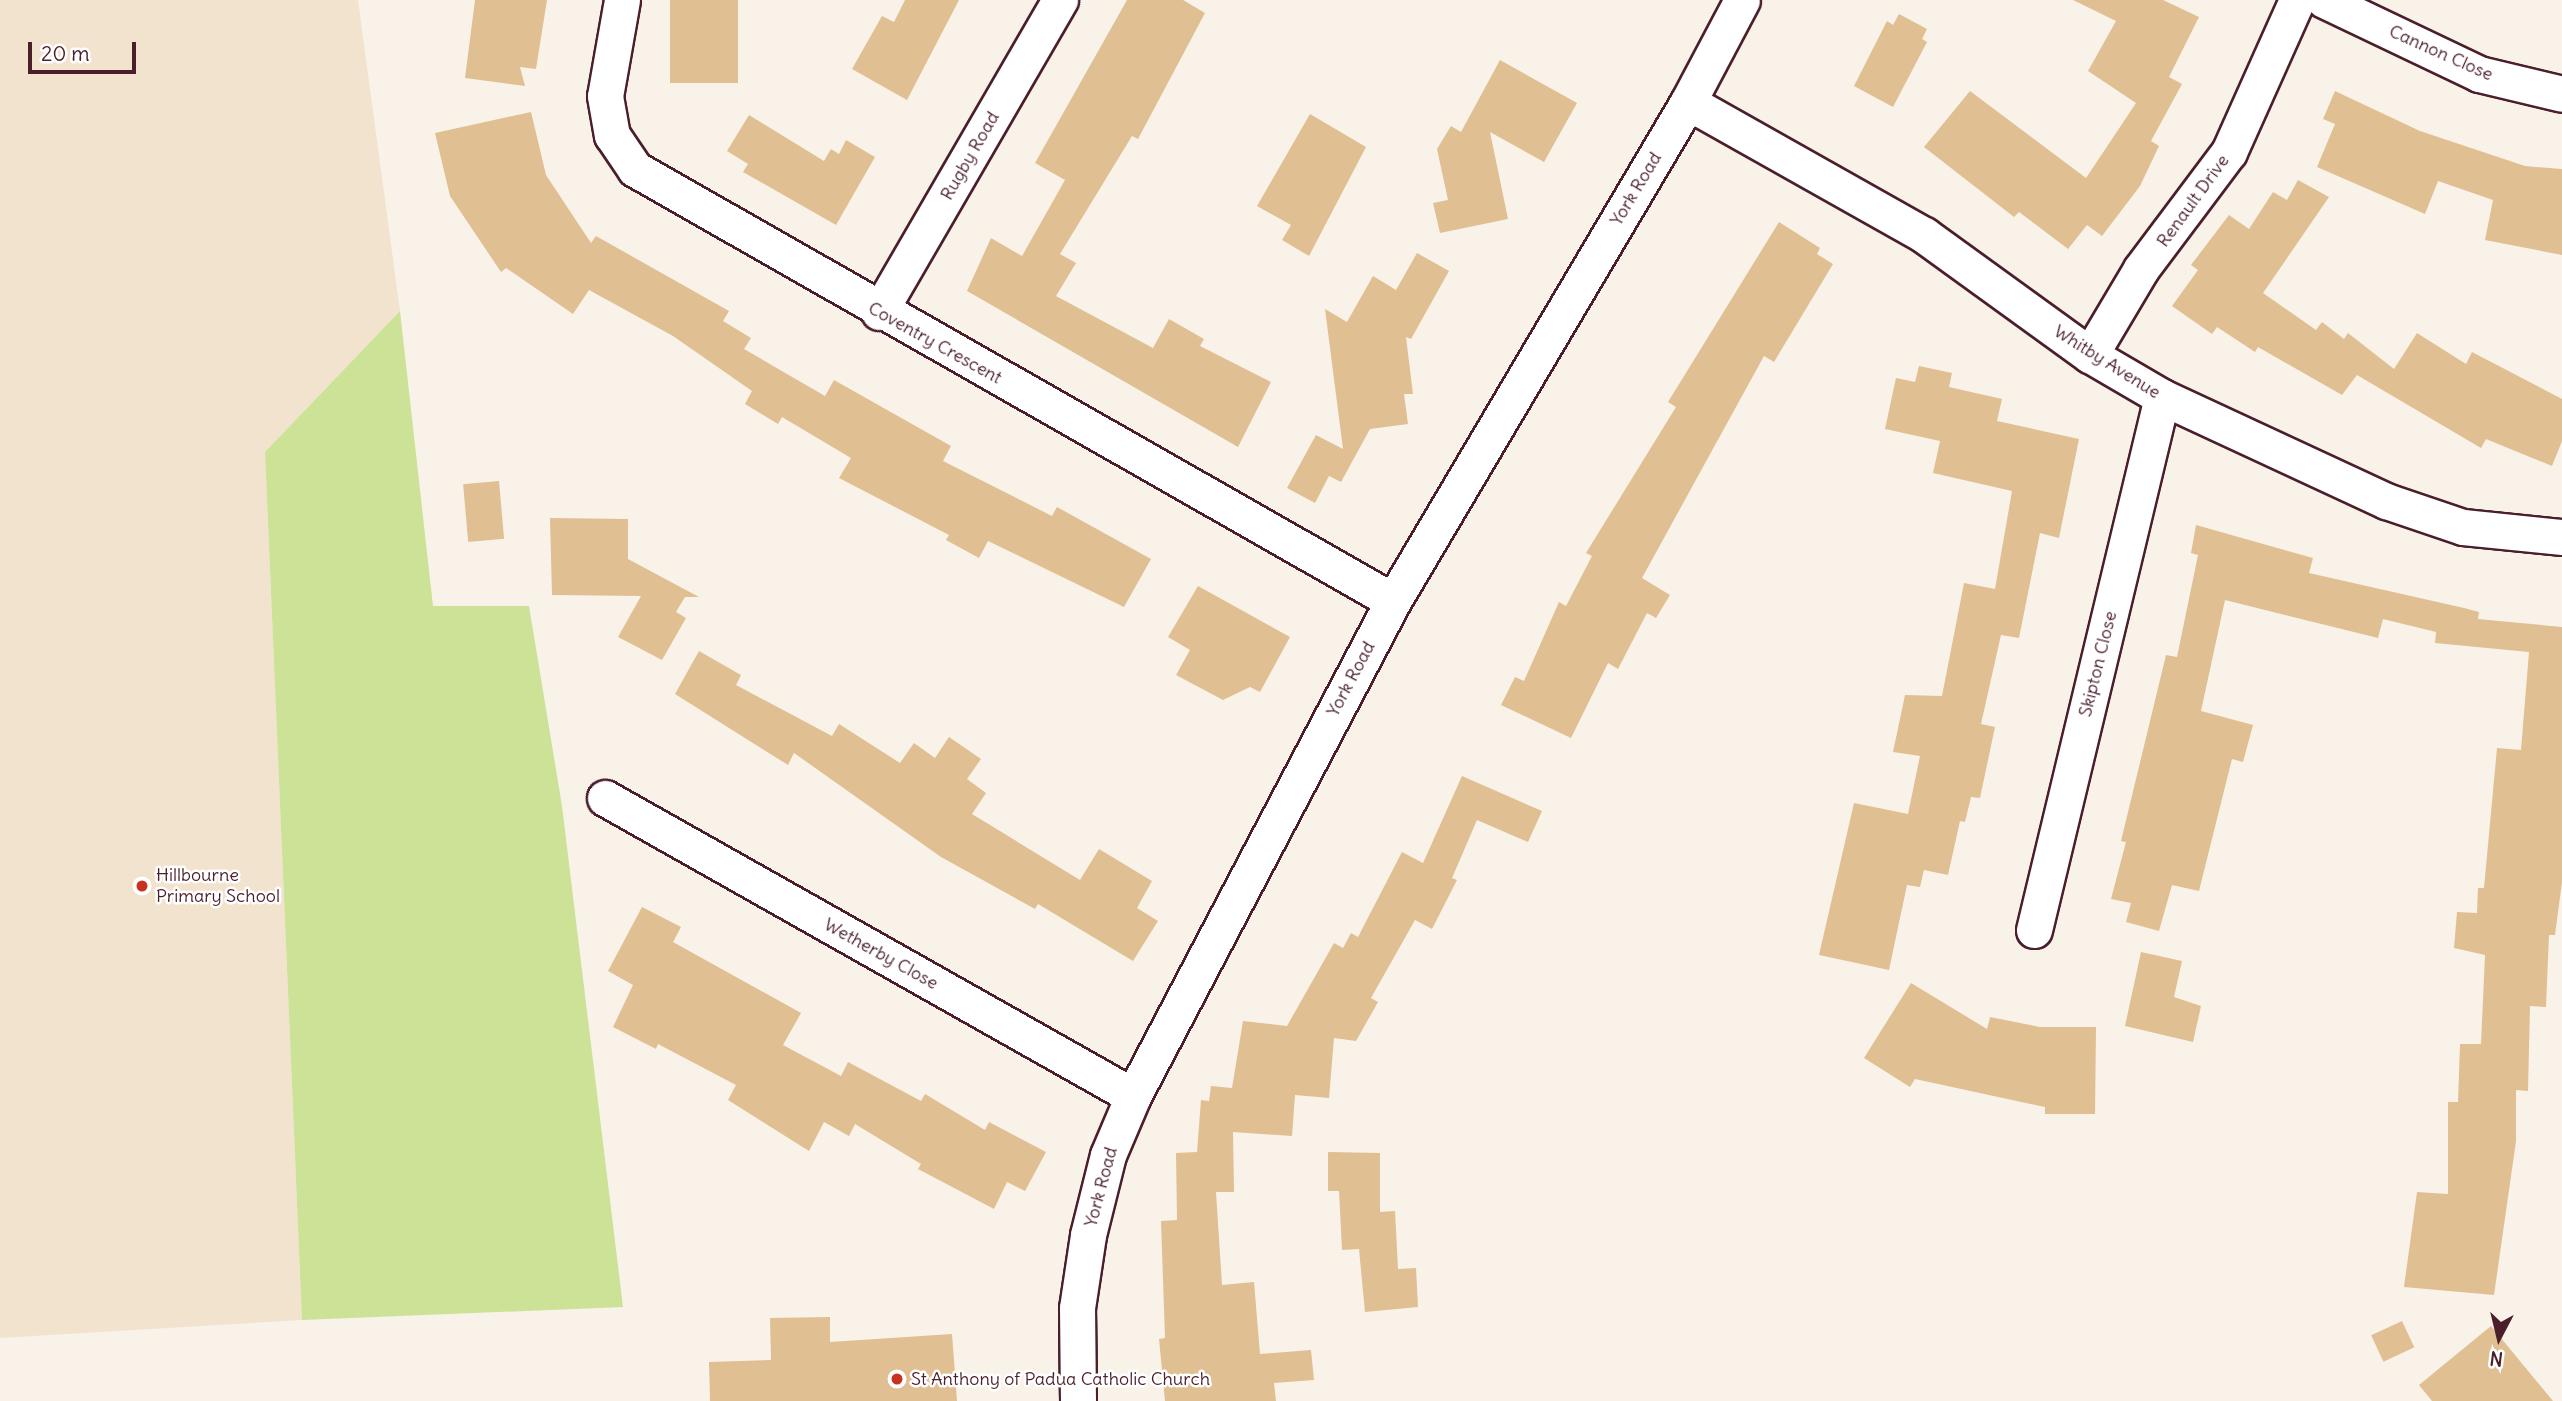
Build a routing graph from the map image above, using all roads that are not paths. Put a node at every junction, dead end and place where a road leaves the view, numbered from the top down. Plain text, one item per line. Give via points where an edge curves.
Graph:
1 (622, 0) edge
2 (1060, 0) edge
3 (1742, 0) edge
4 (2298, 0) edge
5 (2324, 0) edge
6 (2562, 94) edge
7 (1688, 102) junction
8 (880, 312) junction
9 (2090, 355) junction
10 (2162, 397) junction
11 (2562, 537) edge
12 (1393, 601) junction
13 (625, 800) dead end
14 (2034, 930) dead end
15 (1133, 1096) junction
16 (1078, 1401) edge

1 - 8 street, Coventry Crescent via 605,96 612,135 635,169
2 - 8 street, Rugby Road
3 - 7 street, York Road
4 - 9 street, Renault Drive via 2229,152 2141,269
5 - 6 street, Cannon Close via 2479,74
7 - 9 street, Whitby Avenue via 1924,235
7 - 12 street, York Road
8 - 12 street, Coventry Crescent
9 - 10 street, Whitby Avenue
10 - 11 street, Whitby Avenue via 2386,501 2463,527
10 - 14 street, Skipton Close
12 - 15 street, York Road
13 - 15 street, Wetherby Close
15 - 16 street, York Road via 1108,1155 1088,1235 1077,1308

